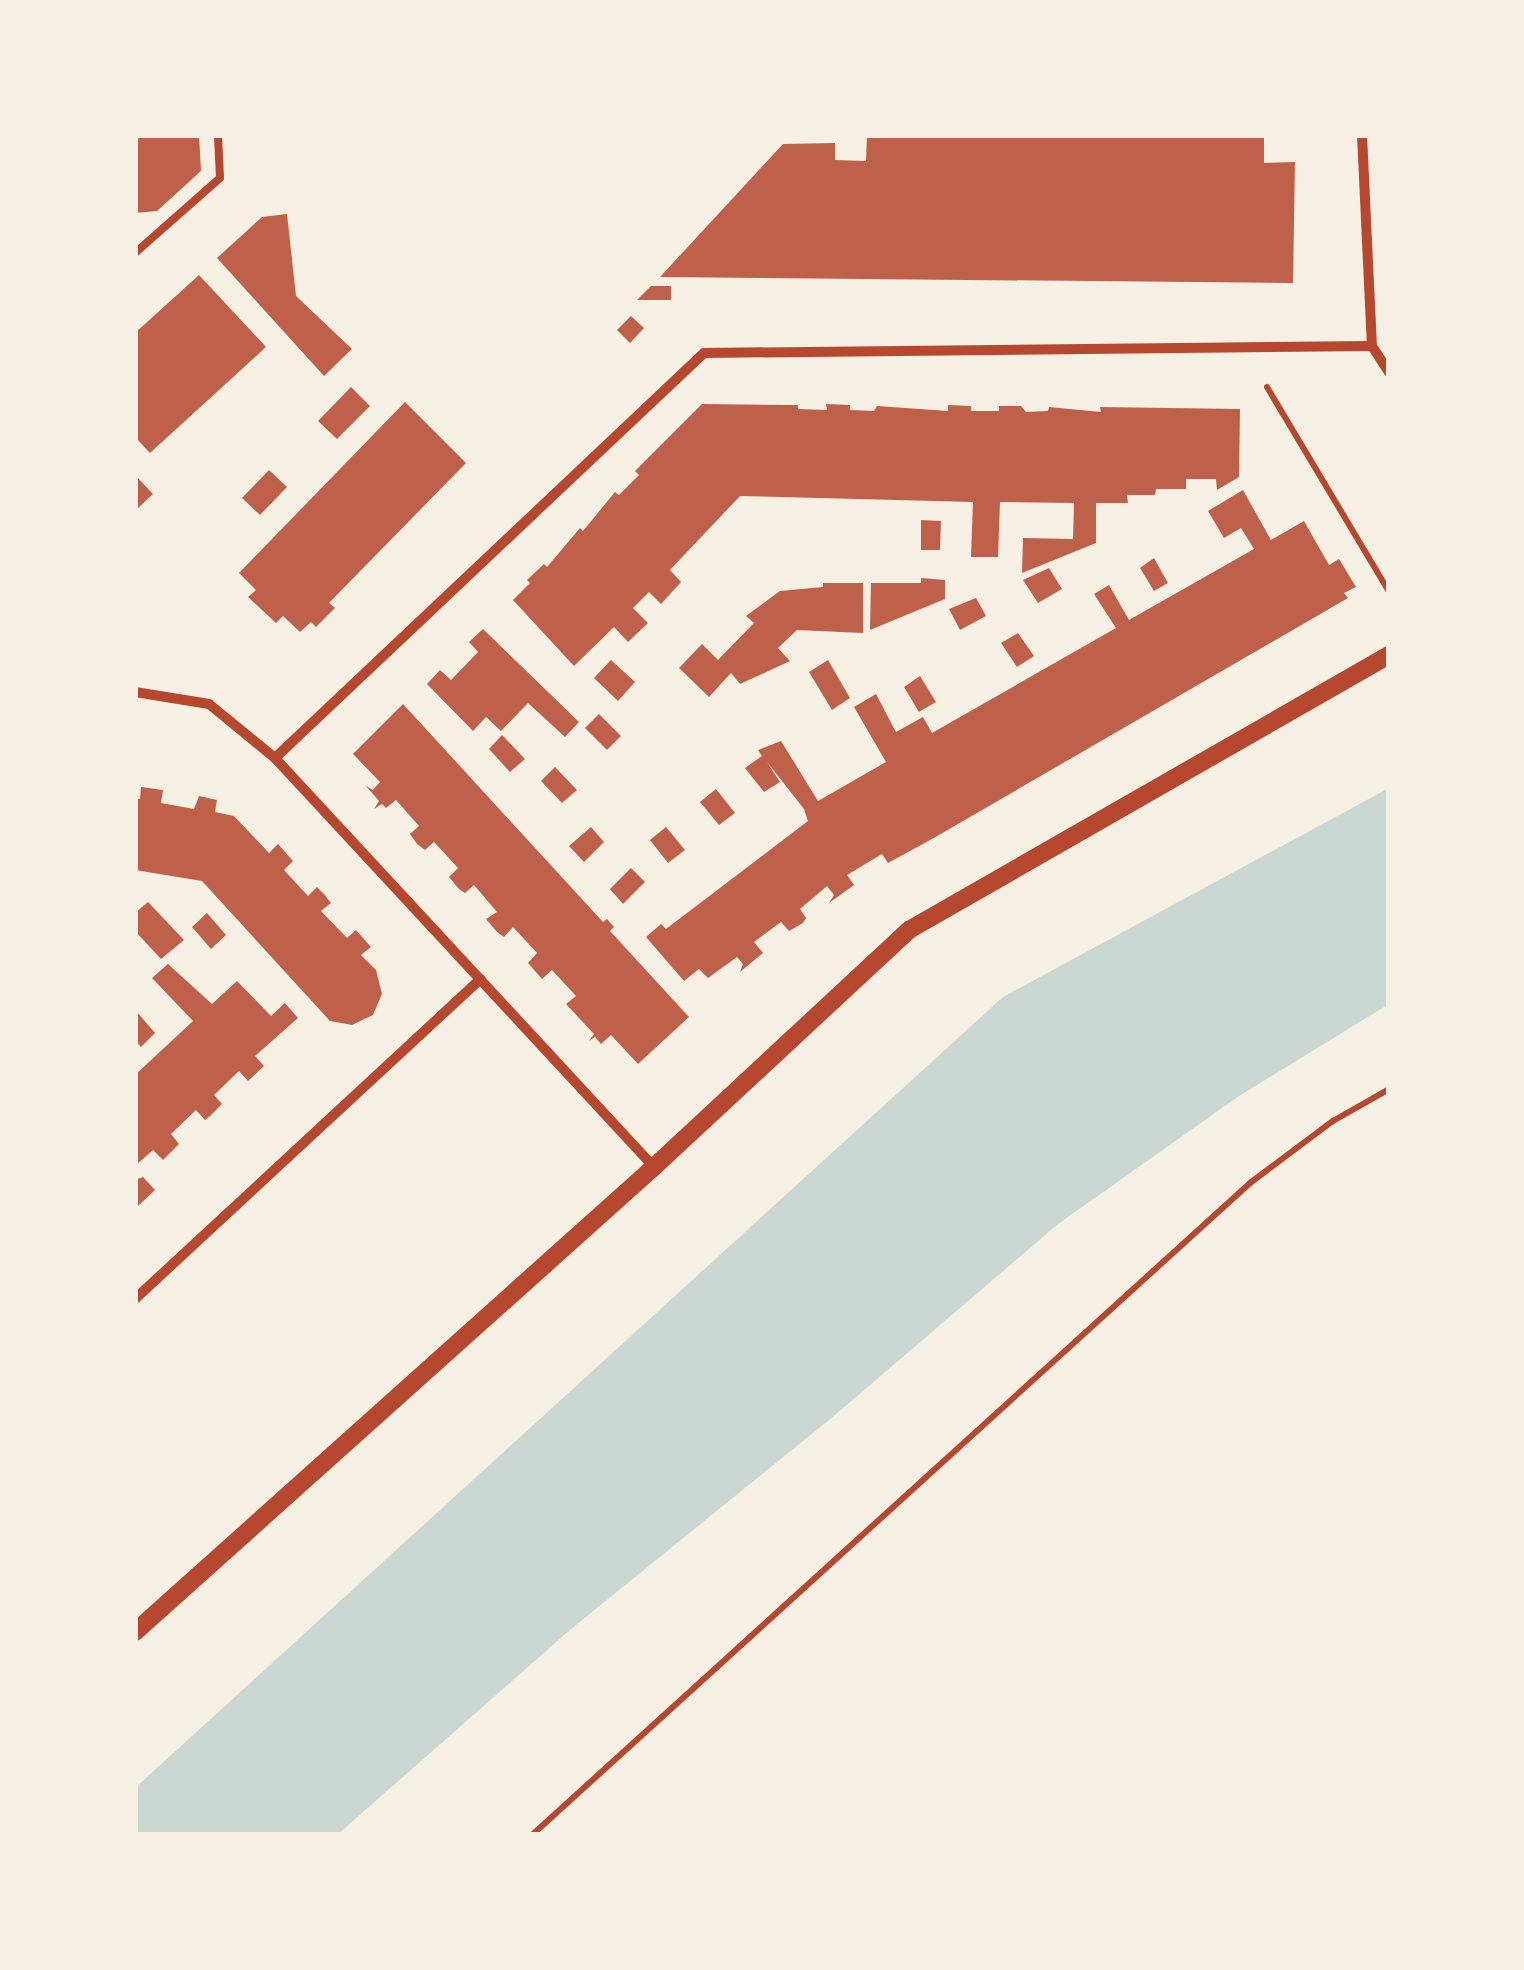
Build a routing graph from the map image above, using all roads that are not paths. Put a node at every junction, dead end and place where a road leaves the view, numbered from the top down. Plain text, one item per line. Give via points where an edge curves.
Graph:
1 (218, 135) edge
2 (1362, 135) edge
3 (135, 253) edge
4 (1372, 346) junction
5 (1389, 372) edge
6 (1389, 655) edge
7 (135, 692) edge
8 (275, 758) junction
9 (480, 979) junction
10 (654, 1167) junction
11 (135, 1299) edge
12 (135, 1632) edge

1 - 3 lane via 220,178
2 - 4 street
4 - 5 street
4 - 8 street via 704,353
6 - 10 street via 909,930
7 - 8 street via 209,704
8 - 9 street
9 - 10 street
9 - 11 street
10 - 12 street

